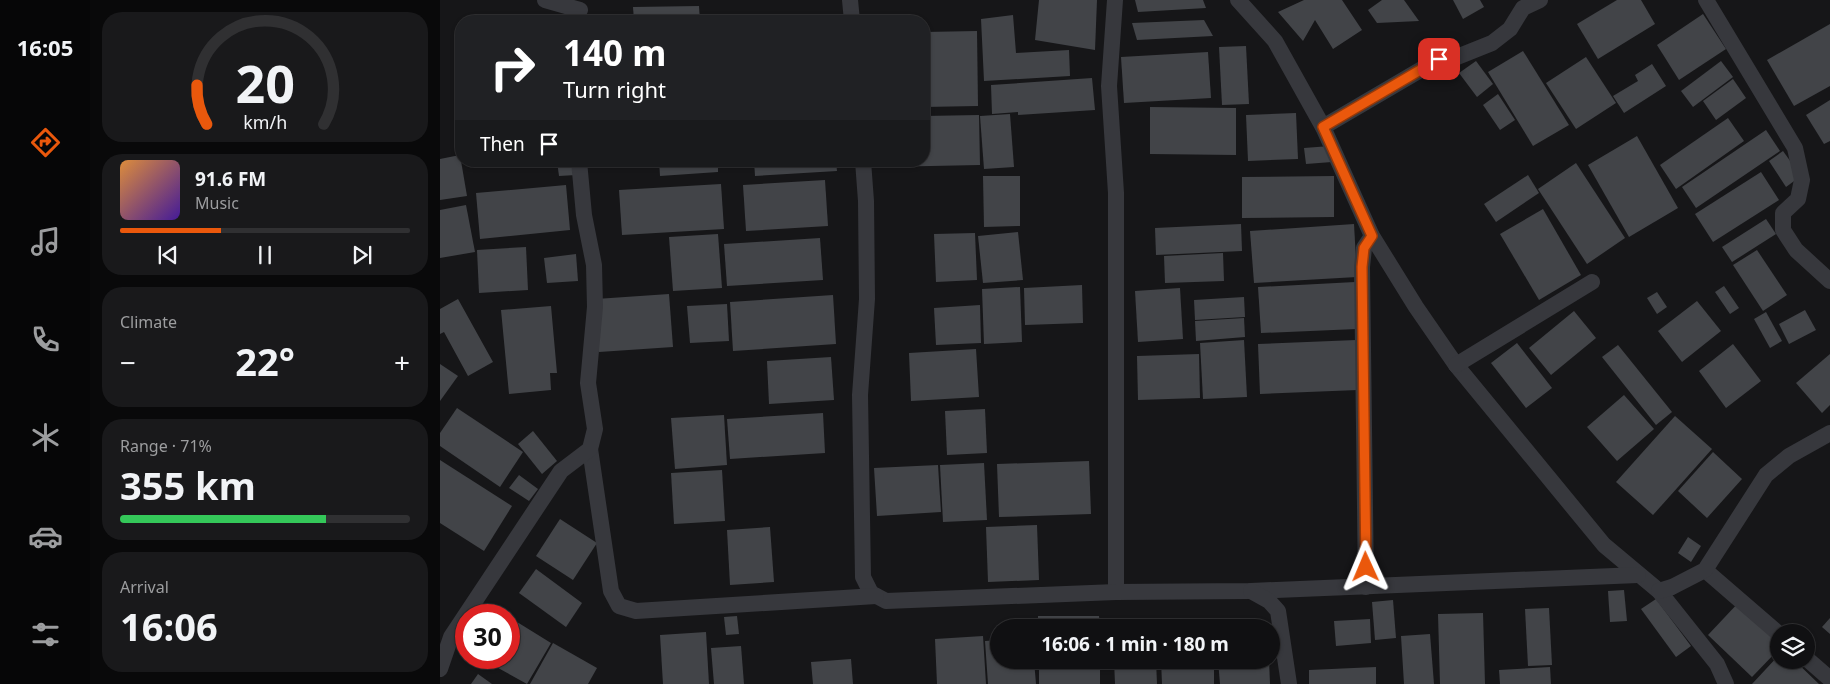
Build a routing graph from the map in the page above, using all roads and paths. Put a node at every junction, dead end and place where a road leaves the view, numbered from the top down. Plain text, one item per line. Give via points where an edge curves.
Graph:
1 (545, 0) edge
2 (850, 0) edge
3 (1115, 0) edge
4 (1238, 0) edge
5 (1540, 0) edge
6 (1706, 0) edge
7 (582, 10) edge
8 (851, 15) edge
9 (1323, 127) junction
10 (580, 167) edge
11 (863, 167) edge
12 (1372, 236) junction
13 (1830, 281) edge
14 (1592, 282) dead end
15 (1456, 365) junction
16 (1830, 433) edge
17 (590, 449) junction
18 (1705, 570) junction
19 (1638, 575) junction
20 (1366, 587) junction
21 (1251, 591) junction
22 (1659, 591) junction
23 (1116, 592) junction
24 (876, 596) junction
25 (1770, 626) edge
26 (446, 633) edge
27 (1815, 666) edge
28 (440, 669) edge
29 (1830, 679) edge
30 (1289, 684) edge
31 (1726, 684) edge

1 - 7 street
2 - 8 street
3 - 23 street via 1109,86 1116,193
4 - 9 street via 1276,41
5 - 9 street via 1523,8 1510,28 1492,43 1457,57 1439,59
6 - 13 street via 1794,148 1802,180 1798,199 1783,213 1783,230 1796,250
9 - 12 street
10 - 17 street via 584,215 594,266 595,307 588,383 595,429
11 - 24 street via 867,299 860,395 863,577
12 - 15 street
12 - 20 street via 1364,248 1362,267
14 - 15 street
15 - 19 street via 1604,545
16 - 18 street via 1789,456 1766,475
17 - 24 street via 611,592 619,606 636,611
17 - 26 street via 561,470
18 - 22 street
18 - 25 street
19 - 20 street
19 - 22 street
20 - 21 street
21 - 23 street
21 - 30 street via 1269,601 1278,611
22 - 31 street via 1717,664
23 - 24 street via 886,601
26 - 28 street
27 - 29 street

